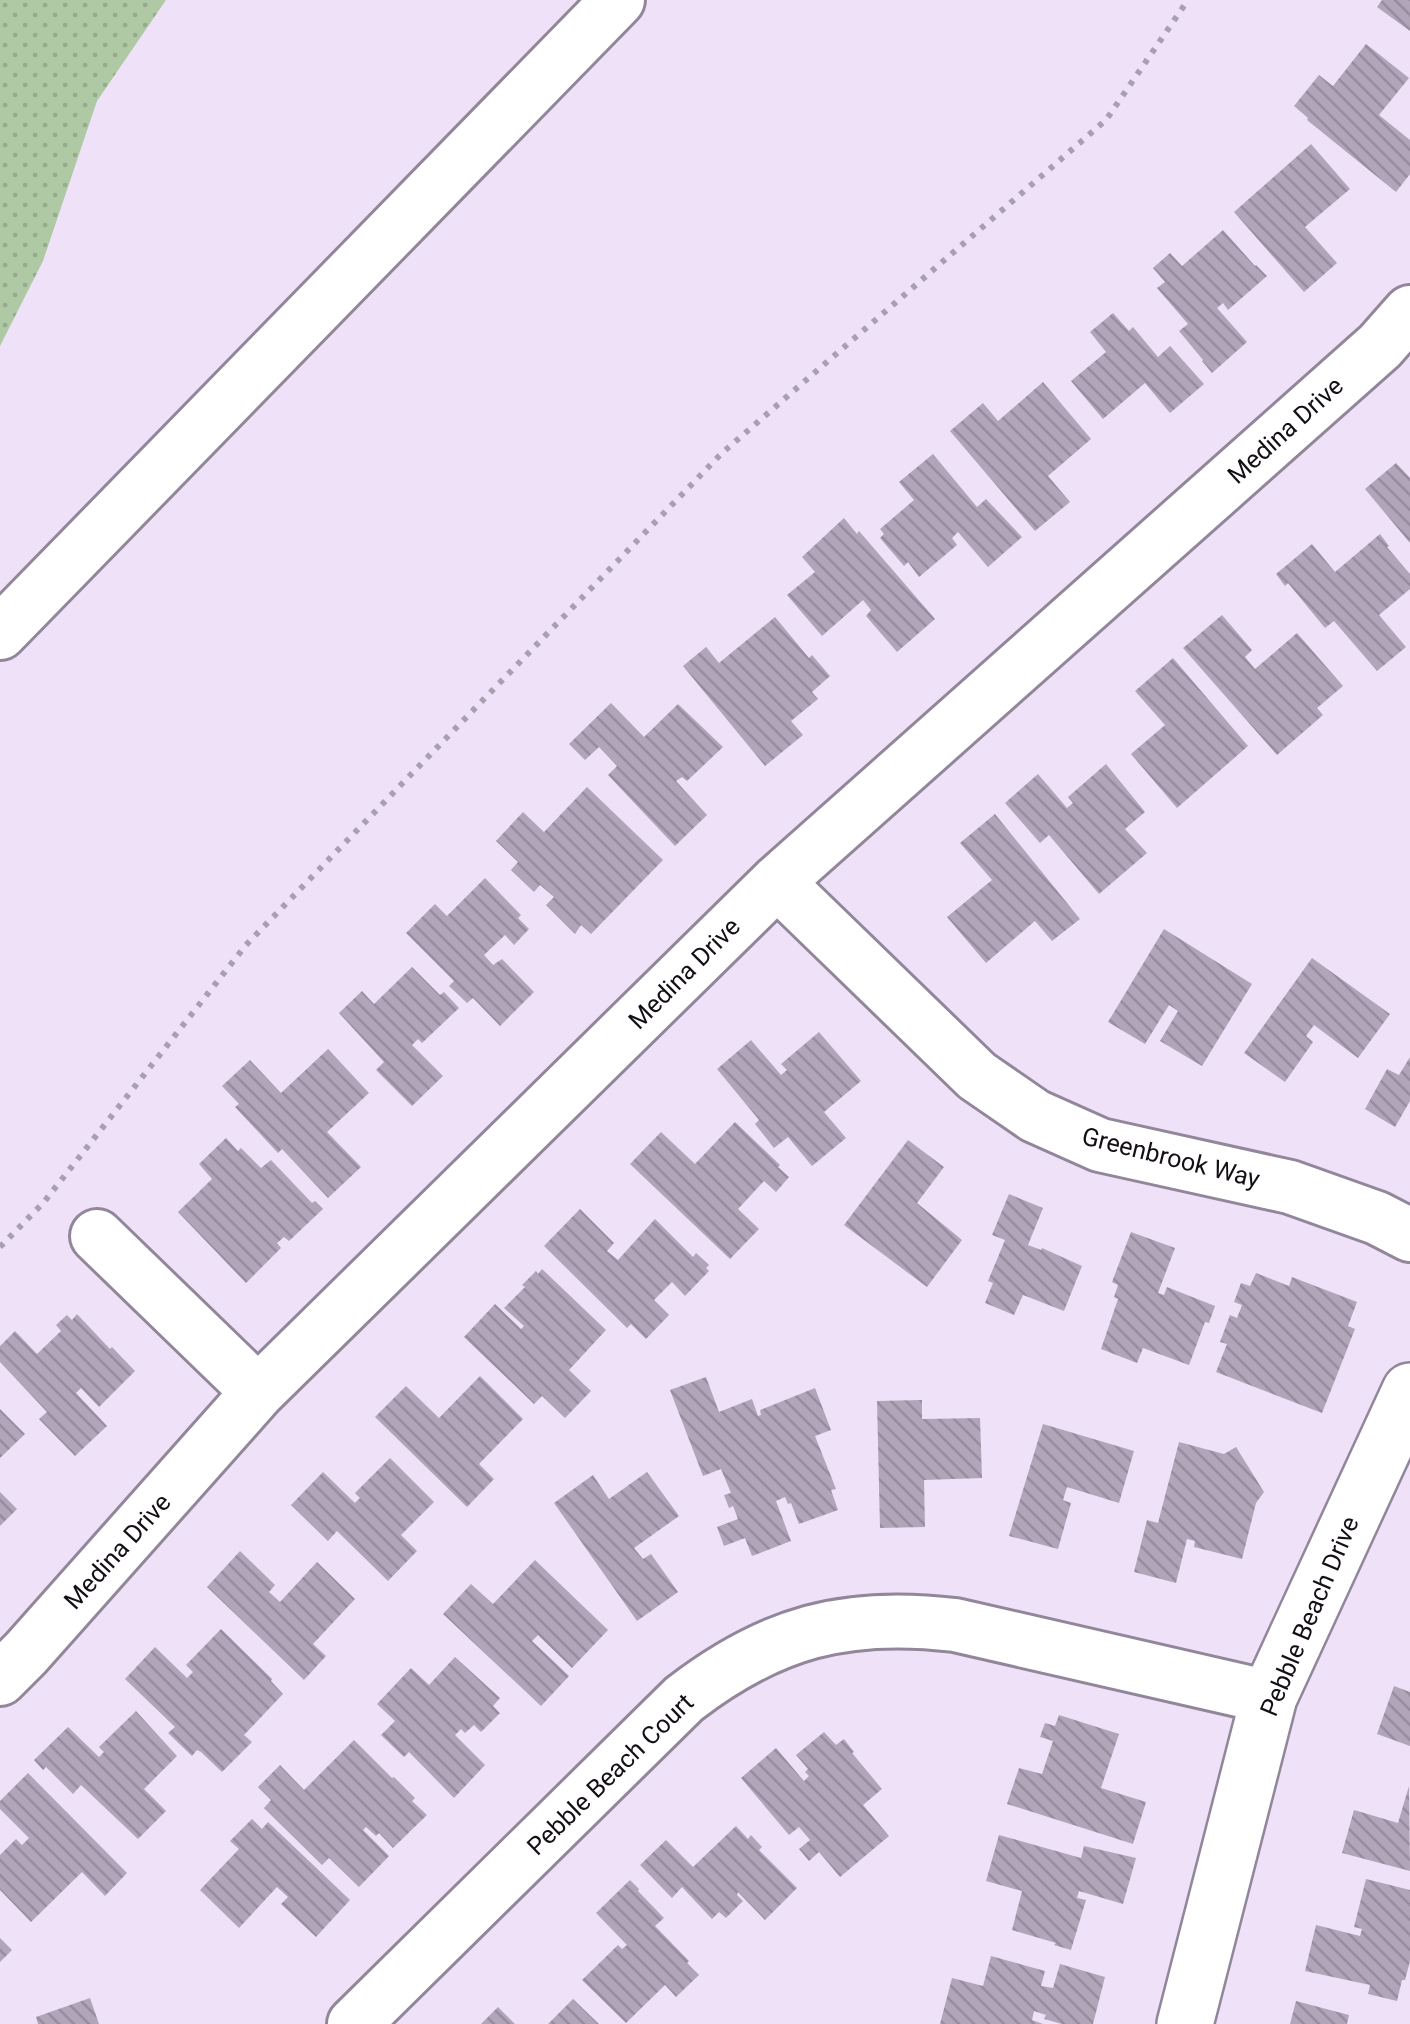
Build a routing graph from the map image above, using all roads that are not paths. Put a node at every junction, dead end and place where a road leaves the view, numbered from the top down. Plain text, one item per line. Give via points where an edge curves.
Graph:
1 (618, 0) edge
2 (1410, 312) edge
3 (0, 633) edge
4 (776, 882) junction
5 (97, 1236) dead end
6 (1410, 1236) edge
7 (1410, 1391) edge
8 (258, 1392) junction
9 (0, 1679) edge
10 (1269, 1697) junction
11 (354, 2024) edge
12 (1185, 2024) edge

1 - 3 street
2 - 4 street, Medina Drive via 1380,346
4 - 6 street, Greenbrook Way via 978,1076 1034,1116 1100,1144 1290,1187
4 - 8 street, Medina Drive
5 - 8 street
7 - 10 street, Pebble Beach Drive
8 - 9 street, Medina Drive
10 - 11 street, Pebble Beach Court via 955,1625 878,1620 802,1634 737,1662 684,1700
10 - 12 street, Pebble Beach Drive

